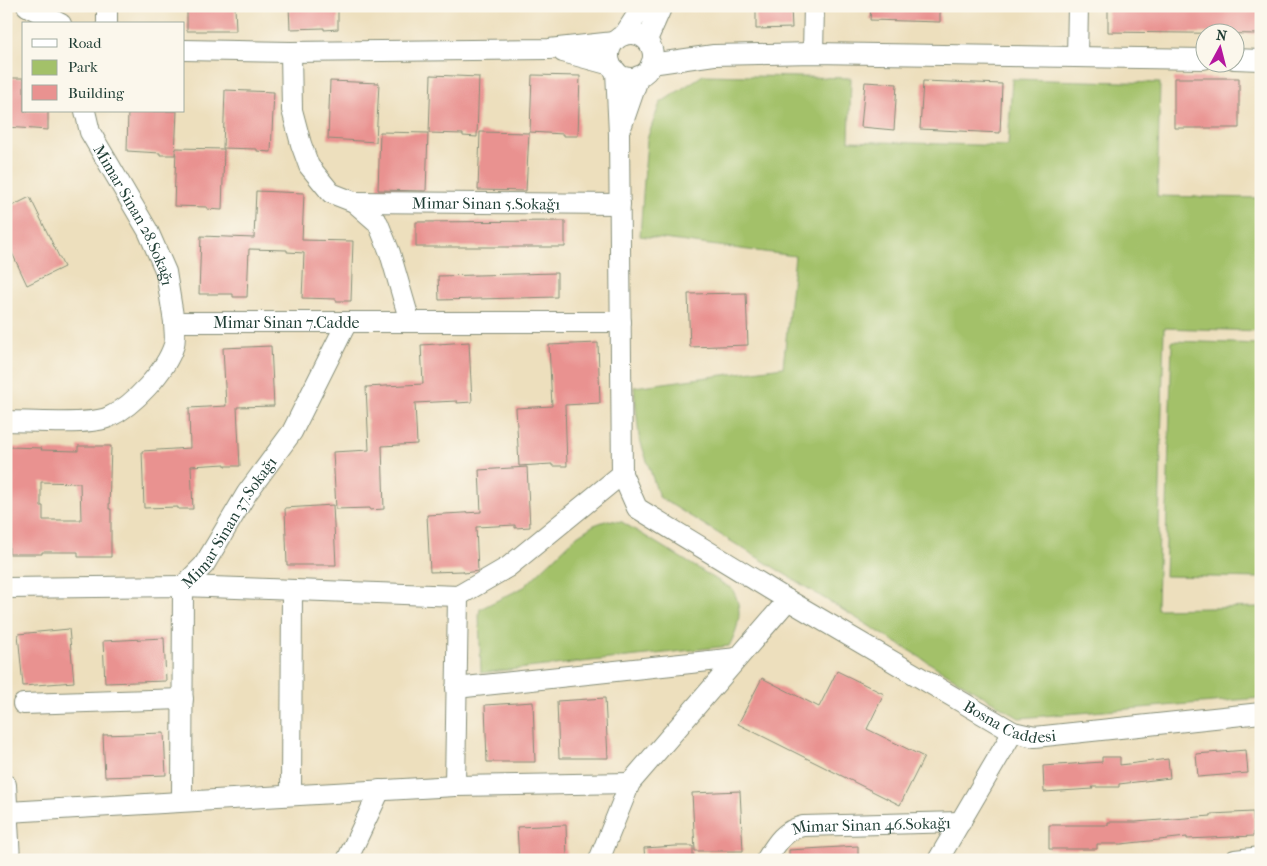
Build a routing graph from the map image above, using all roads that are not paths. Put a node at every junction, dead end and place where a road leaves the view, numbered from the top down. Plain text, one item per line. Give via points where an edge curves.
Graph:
1 (27, 6) edge
2 (107, 6) edge
3 (662, 6) edge
4 (814, 6) edge
5 (1078, 6) edge
6 (635, 10) edge
7 (57, 22) edge
8 (107, 22) edge
9 (619, 38) junction
10 (548, 49) junction
11 (185, 50) edge
12 (291, 52) junction
13 (814, 53) junction
14 (647, 57) junction
15 (1077, 57) junction
16 (1194, 59) edge
17 (1244, 59) edge
18 (1261, 60) edge
19 (613, 68) junction
20 (85, 112) edge
21 (619, 134) junction
22 (354, 202) junction
23 (620, 204) junction
24 (174, 322) junction
25 (347, 322) junction
26 (410, 322) junction
27 (622, 322) junction
28 (6, 421) edge
29 (622, 474) junction
30 (183, 586) junction
31 (6, 588) edge
32 (292, 590) junction
33 (458, 596) junction
34 (788, 600) junction
35 (737, 658) junction
36 (456, 688) junction
37 (183, 699) junction
38 (23, 704) dead end
39 (1261, 713) edge
40 (1013, 732) junction
41 (630, 783) junction
42 (6, 785) edge
43 (455, 786) junction
44 (380, 790) junction
45 (291, 796) junction
46 (182, 801) junction
47 (8, 812) junction
48 (961, 822) junction
49 (1261, 857) edge
50 (10, 860) edge
51 (347, 860) edge
52 (598, 860) edge
53 (766, 860) edge
54 (938, 860) edge
55 (1236, 860) edge

1 - 7 street
2 - 8 street
3 - 14 street
4 - 13 street
5 - 15 street
6 - 9 street
9 - 10 street
9 - 14 street via 636,34
9 - 19 street via 609,53
10 - 12 street
10 - 19 street
11 - 12 street
12 - 22 street via 292,110 309,166 331,193
13 - 14 street
13 - 15 street
14 - 19 street via 631,77 623,76
14 - 21 street
15 - 16 street
17 - 18 street
19 - 21 street
20 - 24 street, Mimar Sinan 28.Sokağı via 90,132 148,232 166,272
21 - 23 street
22 - 23 street, Mimar Sinan 5.Sokağı
22 - 26 street via 378,223
23 - 27 street
24 - 25 street, Mimar Sinan 7.Cadde
24 - 28 street via 174,343 167,363 130,404 108,418 86,422
25 - 26 street, Mimar Sinan 7.Cadde
25 - 30 street, Mimar Sinan 37.Sokağı via 292,432 247,493 204,565
26 - 27 street, Mimar Sinan 7.Cadde
27 - 29 street
29 - 33 street via 508,567
29 - 34 street, Bosna Caddesi via 637,508
30 - 31 street
30 - 32 street
30 - 37 street, Mimar Sinan 37.Sokağı
32 - 33 street
32 - 45 street
33 - 36 street
34 - 35 street
34 - 40 street, Bosna Caddesi
35 - 36 street
35 - 41 street
36 - 43 street
37 - 38 street
37 - 46 street, Mimar Sinan 37.Sokağı
39 - 40 street, Bosna Caddesi via 1035,737
40 - 48 street
41 - 43 street
41 - 52 street
42 - 47 street
43 - 44 street
44 - 45 street
44 - 51 street
45 - 46 street
46 - 47 street
47 - 50 street
48 - 53 street, Mimar Sinan 46.Sokağı via 803,826 786,832
48 - 54 street
49 - 55 street

